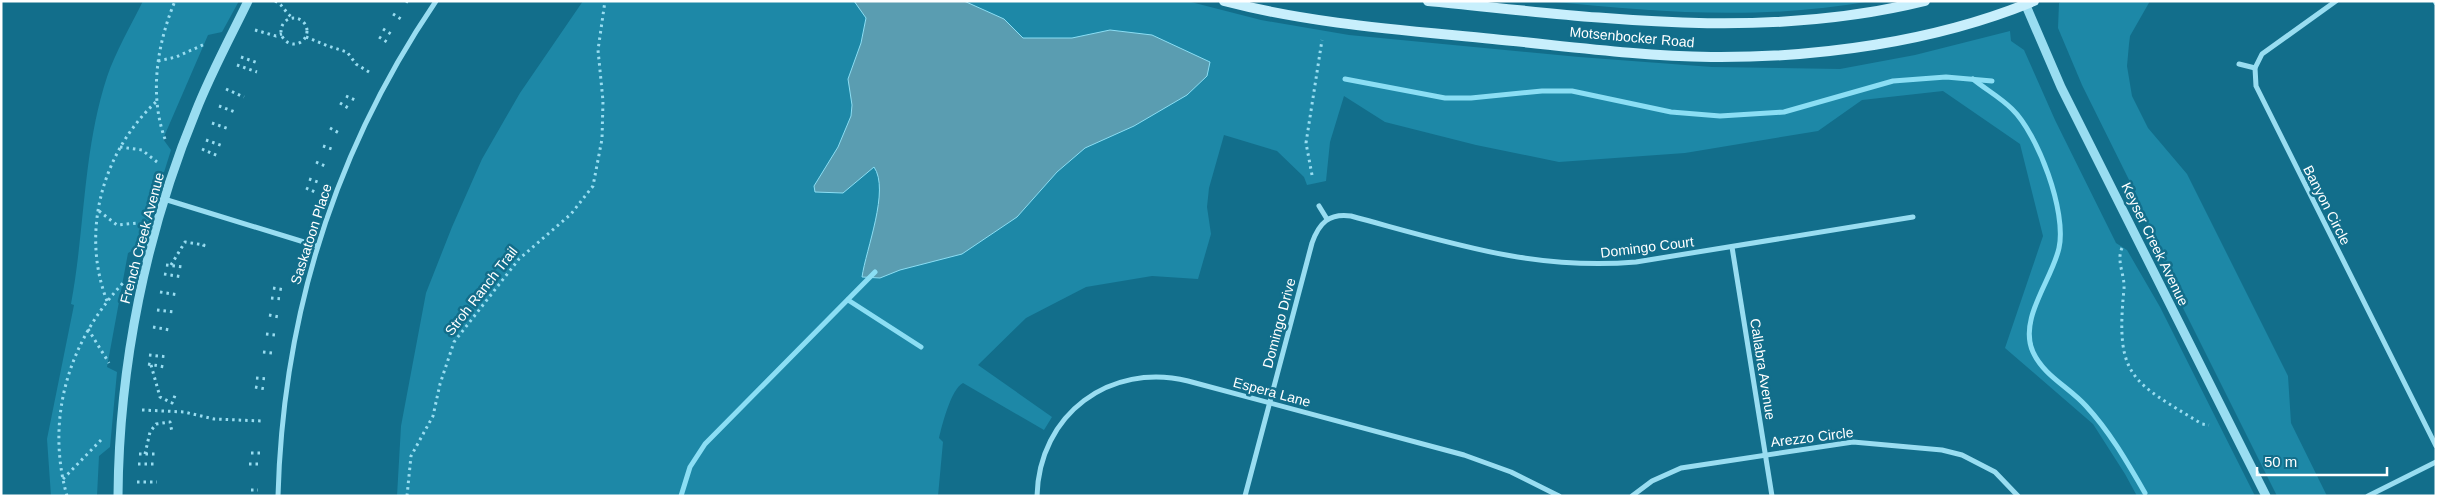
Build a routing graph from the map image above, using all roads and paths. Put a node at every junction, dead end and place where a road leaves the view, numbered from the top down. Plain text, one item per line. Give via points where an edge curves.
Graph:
1 (175, 1) edge
2 (248, 1) edge
3 (274, 1) edge
4 (406, 1) edge
5 (436, 1) edge
6 (605, 1) edge
7 (1224, 1) edge
8 (1428, 1) edge
9 (1925, 1) edge
10 (2336, 1) edge
11 (2028, 2) edge
12 (411, 4) dead end
13 (392, 14) dead end
14 (294, 19) junction
15 (401, 19) dead end
16 (383, 29) dead end
17 (255, 30) dead end
18 (282, 34) junction
19 (391, 34) dead end
20 (306, 36) junction
21 (379, 37) dead end
22 (1322, 40) dead end
23 (387, 42) dead end
24 (205, 44) dead end
25 (241, 57) dead end
26 (158, 61) junction
27 (258, 63) dead end
28 (2239, 64) dead end
29 (238, 65) dead end
30 (2255, 68) junction
31 (257, 72) dead end
32 (369, 72) dead end
33 (226, 89) dead end
34 (346, 96) dead end
35 (244, 97) dead end
36 (158, 100) junction
37 (355, 100) dead end
38 (340, 103) dead end
39 (219, 106) dead end
40 (350, 109) dead end
41 (235, 112) dead end
42 (212, 123) dead end
43 (330, 128) dead end
44 (229, 129) dead end
45 (339, 133) dead end
46 (166, 139) dead end
47 (206, 140) dead end
48 (223, 146) dead end
49 (323, 146) dead end
50 (120, 147) junction
51 (202, 149) dead end
52 (332, 150) dead end
53 (218, 156) dead end
54 (158, 162) dead end
55 (316, 162) dead end
56 (325, 166) dead end
57 (1312, 175) dead end
58 (309, 179) dead end
59 (318, 182) dead end
60 (306, 188) dead end
61 (315, 192) dead end
62 (164, 199) junction
63 (1319, 206) dead end
64 (98, 211) junction
65 (1913, 217) dead end
66 (1327, 219) junction
67 (138, 223) dead end
68 (317, 246) junction
69 (1732, 247) junction
70 (203, 248) dead end
71 (2122, 248) dead end
72 (184, 267) dead end
73 (164, 274) dead end
74 (183, 277) dead end
75 (123, 283) dead end
76 (273, 288) dead end
77 (285, 290) dead end
78 (160, 292) dead end
79 (179, 295) dead end
80 (271, 298) dead end
81 (283, 299) dead end
82 (107, 301) junction
83 (157, 310) dead end
84 (175, 312) dead end
85 (269, 315) dead end
86 (279, 316) dead end
87 (153, 327) dead end
88 (88, 329) junction
89 (170, 330) dead end
90 (266, 334) dead end
91 (275, 335) dead end
92 (263, 352) dead end
93 (272, 352) dead end
94 (149, 354) dead end
95 (168, 357) dead end
96 (109, 363) dead end
97 (165, 367) dead end
98 (256, 378) dead end
99 (268, 379) dead end
100 (255, 387) dead end
101 (266, 389) dead end
102 (176, 393) dead end
103 (1269, 402) junction
104 (142, 410) dead end
105 (262, 421) dead end
106 (2209, 425) dead end
107 (172, 432) dead end
108 (101, 440) dead end
109 (2436, 446) edge
110 (250, 453) dead end
111 (139, 454) dead end
112 (144, 454) junction
113 (156, 454) dead end
114 (260, 454) dead end
115 (1765, 454) junction
116 (2436, 462) edge
117 (138, 464) dead end
118 (157, 464) dead end
119 (249, 464) dead end
120 (259, 464) dead end
121 (63, 480) junction
122 (137, 482) dead end
123 (157, 482) dead end
124 (251, 490) dead end
125 (258, 490) dead end
126 (67, 496) edge
127 (118, 496) edge
128 (278, 496) edge
129 (407, 496) edge
130 (1037, 496) edge
131 (1245, 496) edge
132 (1558, 496) edge
133 (1632, 496) edge
134 (1772, 496) edge
135 (2018, 496) edge
136 (2266, 496) edge
137 (2368, 496) edge

1 - 26 path via 164,30
2 - 62 street, French Creek Avenue via 196,111
3 - 14 path
4 - 12 path
5 - 68 street, Saskatoon Place via 400,55 361,130
6 - 129 path, Stroh Ranch Trail via 598,50 603,101 602,139 593,186 571,214 518,259 454,342 433,416 411,456
7 - 11 main road, Motsenbocker Road via 1367,27 1711,57 1797,54 1875,44 1948,28
8 - 9 main road, Motsenbocker Road via 1656,23 1744,25 1850,16
10 - 30 street via 2268,48
11 - 136 street, Keyser Creek Avenue via 2061,87
13 - 15 path
14 - 18 path via 286,22
14 - 20 path via 305,24
16 - 19 path
17 - 18 path via 276,36
18 - 20 path via 293,44
20 - 32 path via 347,52 356,64
21 - 23 path
22 - 57 path via 1306,143
24 - 26 path
25 - 27 path
26 - 36 path
28 - 30 street
29 - 31 path
30 - 109 street, Banyon Circle via 2254,78 2259,94
33 - 35 path
34 - 37 path
36 - 46 path
36 - 50 path via 140,118
38 - 40 path
39 - 41 path
42 - 44 path
43 - 45 path
47 - 48 path
49 - 52 path
50 - 54 path via 142,150
50 - 64 path via 104,182
51 - 53 path
55 - 56 path
58 - 59 path
60 - 61 path
62 - 68 street
62 - 127 street, French Creek Avenue via 147,263 130,351 122,413
63 - 66 street
64 - 67 path via 117,225
64 - 82 path via 97,261
65 - 69 street, Domingo Court
66 - 69 street, Domingo Court via 1351,216 1482,252 1558,263 1636,262
66 - 103 street, Domingo Drive via 1320,225 1312,243
68 - 128 street, Saskatoon Place via 286,379
69 - 115 street, Callabra Avenue
70 - 72 path via 204,245 185,242 169,265
71 - 106 path via 2119,256 2124,282 2121,334 2127,365 2150,392 2202,424
73 - 74 path
75 - 82 path
76 - 77 path
78 - 79 path
80 - 81 path
82 - 88 path
83 - 84 path
85 - 86 path
87 - 89 path
88 - 96 path
88 - 121 path via 71,364 60,406 58,438
90 - 91 path
92 - 93 path
94 - 95 path
97 - 102 path via 150,365 160,397 172,403
98 - 99 path
100 - 101 path
103 - 130 street, Espera Lane via 1170,377 1144,376 1118,382 1086,398 1056,430 1042,461
103 - 131 street, Domingo Drive
103 - 132 street, Espera Lane via 1480,460 1528,479
104 - 105 path
107 - 112 path via 170,422 156,424 150,432
108 - 121 path
110 - 114 path
111 - 112 path
112 - 113 path
115 - 133 street, Arezzo Circle via 1681,468 1652,481
115 - 134 street, Callabra Avenue
115 - 135 street, Arezzo Circle via 1853,442 1942,450 1987,466
116 - 137 street
117 - 118 path
119 - 120 path
121 - 126 path
122 - 123 path
124 - 125 path

